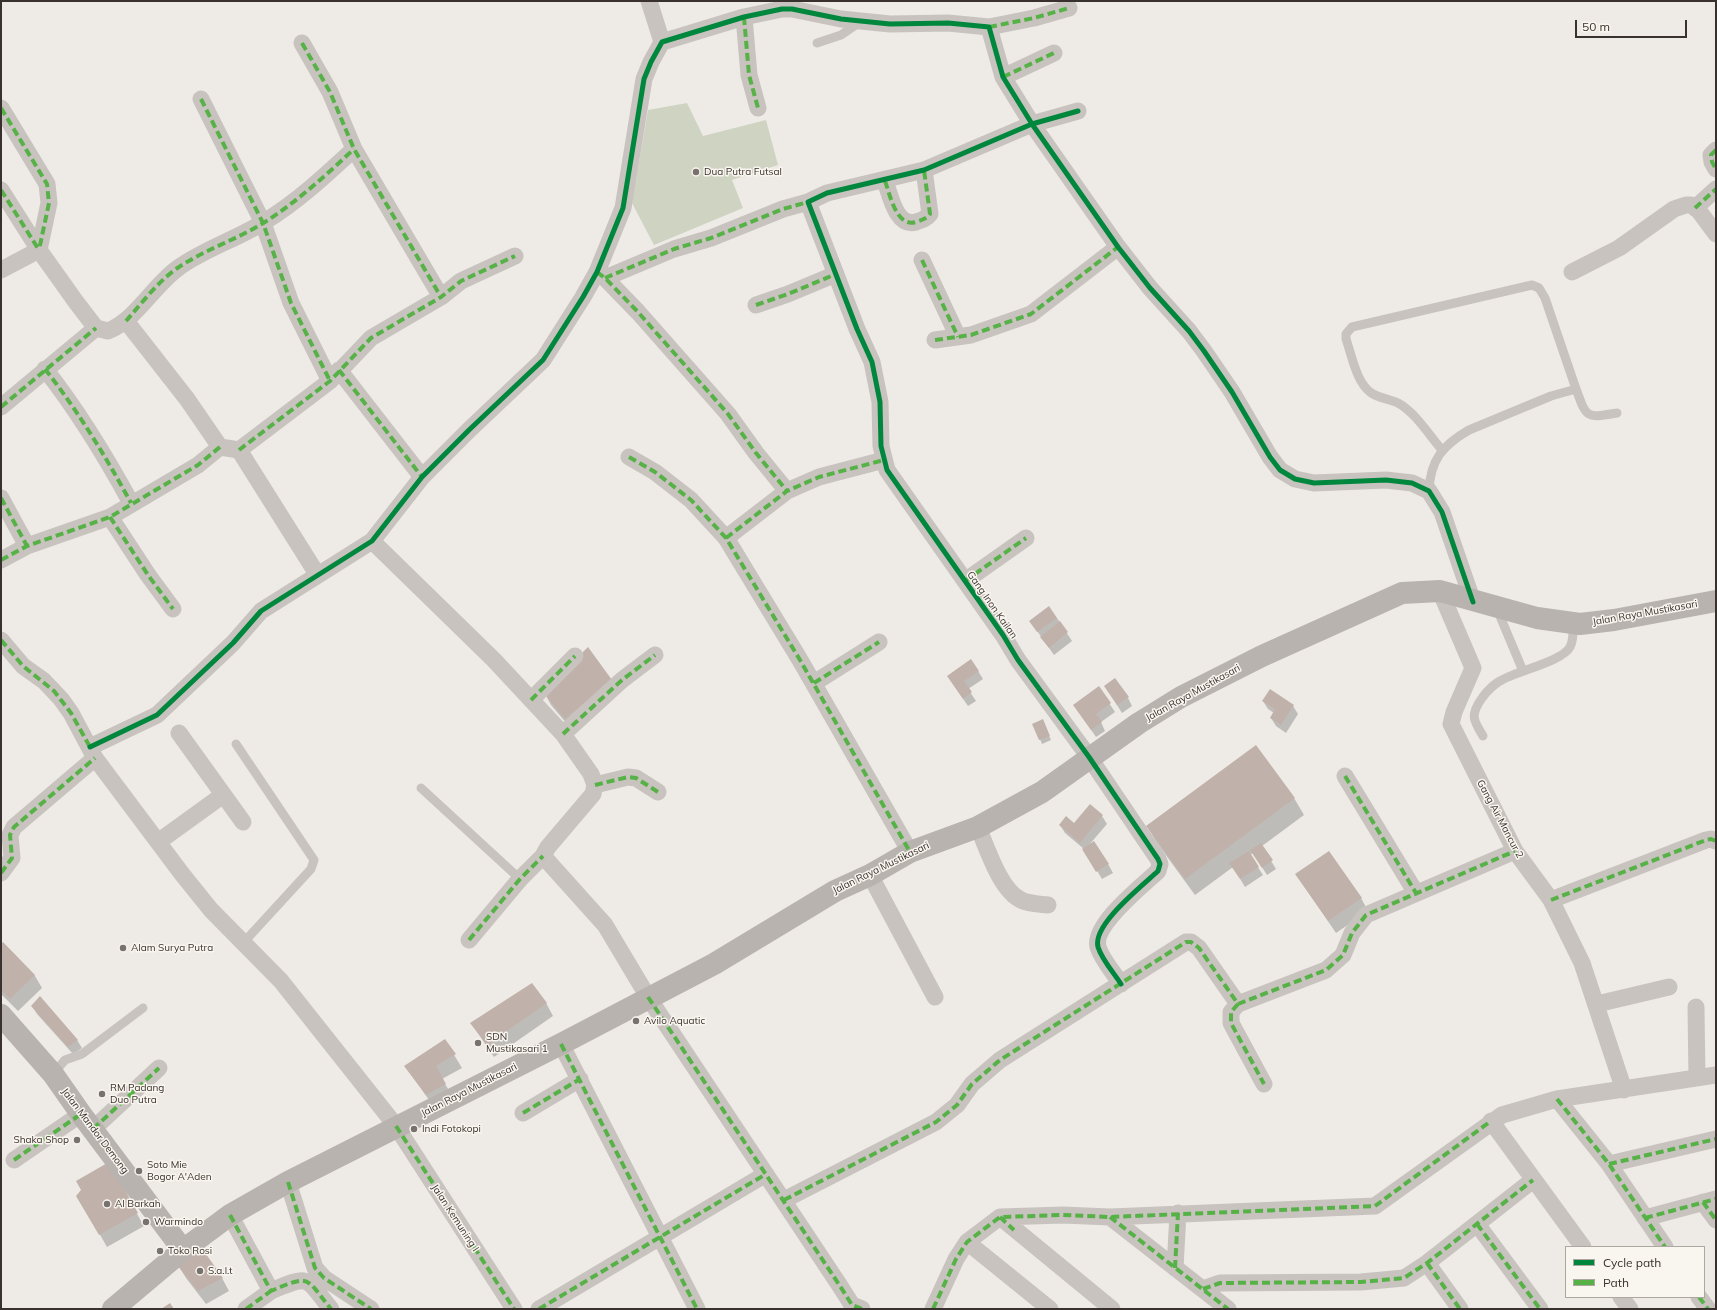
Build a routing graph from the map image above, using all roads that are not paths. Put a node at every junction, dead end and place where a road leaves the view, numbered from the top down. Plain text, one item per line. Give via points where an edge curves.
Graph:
1 (649, 1) edge
2 (1069, 8) dead end
3 (744, 17) junction
4 (860, 21) junction
5 (989, 27) junction
6 (662, 42) junction
7 (302, 43) dead end
8 (816, 43) dead end
9 (1054, 53) dead end
10 (1003, 77) junction
11 (200, 99) dead end
12 (1, 108) edge
13 (758, 108) dead end
14 (1078, 111) dead end
15 (1032, 124) junction
16 (354, 149) junction
17 (1716, 150) edge
18 (1716, 169) edge
19 (924, 170) junction
20 (885, 181) junction
21 (1716, 189) edge
22 (1, 190) edge
23 (808, 202) junction
24 (1695, 208) junction
25 (263, 223) junction
26 (1716, 234) edge
27 (1118, 247) junction
28 (38, 250) junction
29 (515, 256) dead end
30 (922, 260) dead end
31 (1, 270) edge
32 (1572, 272) dead end
33 (836, 274) junction
34 (601, 275) junction
35 (441, 297) junction
36 (756, 305) dead end
37 (126, 321) junction
38 (96, 328) junction
39 (958, 337) junction
40 (935, 340) dead end
41 (45, 369) junction
42 (334, 376) junction
43 (1576, 389) junction
44 (1, 407) edge
45 (1617, 413) dead end
46 (220, 447) junction
47 (239, 450) junction
48 (1442, 450) junction
49 (629, 457) dead end
50 (884, 460) junction
51 (422, 478) junction
52 (787, 491) junction
53 (1430, 491) junction
54 (1, 498) edge
55 (131, 503) junction
56 (110, 517) junction
57 (726, 538) junction
58 (1026, 538) dead end
59 (372, 540) junction
60 (27, 546) junction
61 (1, 560) edge
62 (317, 574) junction
63 (965, 582) junction
64 (1440, 591) junction
65 (1473, 602) junction
66 (1713, 604) edge
67 (173, 608) dead end
68 (1497, 608) junction
69 (1573, 623) junction
70 (1, 640) edge
71 (879, 642) dead end
72 (655, 655) dead end
73 (575, 656) dead end
74 (1523, 671) junction
75 (814, 683) junction
76 (531, 700) junction
77 (180, 733) dead end
78 (563, 734) junction
79 (1483, 736) dead end
80 (236, 744) dead end
81 (93, 752) junction
82 (1089, 757) junction
83 (1345, 776) dead end
84 (595, 785) junction
85 (422, 788) dead end
86 (658, 792) dead end
87 (223, 794) junction
88 (243, 822) dead end
89 (978, 827) junction
90 (1716, 841) edge
91 (158, 842) junction
92 (1515, 851) junction
93 (910, 852) junction
94 (542, 856) junction
95 (1, 873) edge
96 (870, 875) junction
97 (520, 879) junction
98 (1416, 893) junction
99 (1551, 900) junction
100 (1048, 905) dead end
101 (469, 940) dead end
102 (244, 942) junction
103 (1121, 984) junction
104 (1669, 987) dead end
105 (648, 997) junction
106 (935, 997) dead end
107 (1238, 1004) junction
108 (1597, 1004) junction
109 (1696, 1007) dead end
110 (143, 1008) dead end
111 (1, 1016) edge
112 (561, 1044) junction
113 (159, 1068) dead end
114 (53, 1074) junction
115 (1716, 1075) edge
116 (1697, 1078) junction
117 (580, 1079) junction
118 (1264, 1084) dead end
119 (1624, 1090) junction
120 (1557, 1099) junction
121 (523, 1113) dead end
122 (87, 1121) junction
123 (1491, 1121) junction
124 (396, 1126) junction
125 (1716, 1139) edge
126 (14, 1160) dead end
127 (1609, 1164) junction
128 (766, 1174) junction
129 (1533, 1180) junction
130 (288, 1182) junction
131 (784, 1200) junction
132 (1710, 1201) edge
133 (1178, 1213) junction
134 (230, 1215) junction
135 (1110, 1217) junction
136 (1000, 1218) junction
137 (1645, 1218) junction
138 (1716, 1220) edge
139 (1477, 1224) junction
140 (660, 1238) junction
141 (966, 1242) junction
142 (1583, 1246) edge
143 (1664, 1246) edge
144 (183, 1250) junction
145 (1427, 1263) junction
146 (1175, 1268) junction
147 (1203, 1289) junction
148 (271, 1290) junction
149 (1622, 1298) edge
150 (1700, 1298) edge
151 (113, 1309) edge
152 (246, 1309) edge
153 (331, 1309) edge
154 (371, 1309) edge
155 (514, 1309) edge
156 (539, 1309) edge
157 (697, 1309) edge
158 (862, 1309) edge
159 (933, 1309) edge
160 (1050, 1309) edge
161 (1112, 1309) edge
162 (1228, 1309) edge
163 (1460, 1309) edge
164 (1540, 1309) edge
165 (1630, 1309) edge
166 (1708, 1309) edge

1 - 6 street
2 - 5 street
3 - 4 street via 772,10 792,9
3 - 6 street
3 - 13 street via 748,75
4 - 5 street via 890,24 948,23
4 - 8 lane via 841,35
5 - 10 street
6 - 34 street via 650,62 644,79 623,208
7 - 16 street via 330,92
9 - 10 street
10 - 15 street
11 - 25 street
12 - 28 street via 47,184 49,203
14 - 15 street
15 - 19 street
15 - 27 street
16 - 25 street via 314,186
16 - 35 street
17 - 18 street via 1711,155
19 - 20 street
19 - 20 street via 930,214 914,223 908,222 898,214
20 - 23 street via 827,193
21 - 24 street
22 - 28 street
23 - 33 street, Gang Inon Kailan
23 - 34 street via 783,208 711,238
24 - 26 street
24 - 32 street via 1686,204 1674,209 1620,248
25 - 37 street via 179,267
25 - 42 street via 291,303
27 - 39 street via 1031,314
27 - 53 street via 1204,351 1280,470 1295,479 1314,483 1386,480 1412,483
28 - 31 street
28 - 38 street
29 - 35 street via 461,281
30 - 39 street
33 - 36 street
33 - 50 street, Gang Inon Kailan via 872,362 880,402 881,446
34 - 51 street via 583,298 544,360
34 - 52 street via 679,357 728,414
35 - 42 street via 371,338
37 - 38 street via 108,331
37 - 46 street via 187,399
38 - 41 street
39 - 40 street
41 - 44 street
41 - 55 street via 64,393
42 - 47 street
42 - 51 street
43 - 45 lane via 1588,414 1594,417
43 - 48 lane via 1551,396 1469,430
43 - 48 lane via 1546,298 1536,286 1352,327 1346,334 1346,340 1364,386 1370,393 1393,401 1408,410
46 - 47 street
46 - 55 street via 198,465
47 - 62 street
48 - 53 lane via 1430,474
49 - 57 street via 655,472 692,500
50 - 52 street via 819,477
50 - 63 street, Gang Inon Kailan via 887,470
51 - 59 street
52 - 57 street
53 - 65 street via 1442,512
54 - 60 street
55 - 56 street
56 - 60 street
56 - 67 street
57 - 75 street
58 - 63 street
59 - 62 street
59 - 76 street
60 - 61 street
62 - 81 street via 261,611 233,643 157,715
63 - 82 street, Gang Inon Kailan
64 - 65 main road, Jalan Raya Mustikasari
64 - 82 main road, Jalan Raya Mustikasari via 1402,593 1262,656 1163,707
64 - 92 street, Gang Air Mancur 2 via 1473,668 1451,724
65 - 68 main road, Jalan Raya Mustikasari
66 - 69 main road, Jalan Raya Mustikasari via 1614,620
68 - 69 main road, Jalan Raya Mustikasari via 1537,618
68 - 74 lane
69 - 74 lane via 1570,648 1557,658
70 - 81 street, Jalan Kemuning I via 23,666 54,691 71,713
71 - 75 street
72 - 78 street via 622,680
73 - 76 street
74 - 79 lane via 1501,680 1484,695 1474,709 1473,718
75 - 93 street
76 - 78 street
77 - 87 street
78 - 84 street
80 - 102 lane via 314,860 311,869
81 - 91 street, Jalan Kemuning I
81 - 95 street via 14,827 10,835 12,858
82 - 89 main road, Jalan Raya Mustikasari via 1042,792
82 - 103 street, Gang Inon Kailan via 1160,864 1158,872 1113,914 1099,932 1098,948
83 - 98 street
84 - 86 street via 628,777 636,778
84 - 94 street via 593,794
85 - 97 lane
87 - 88 street
87 - 91 street
89 - 93 main road, Jalan Raya Mustikasari
89 - 100 street via 1003,882 1012,894 1022,901
90 - 99 street via 1706,840
91 - 102 street, Jalan Kemuning I via 211,910
92 - 98 street
92 - 99 street, Gang Air Mancur 2
93 - 96 main road, Jalan Raya Mustikasari
94 - 97 street
94 - 105 street via 605,925
96 - 105 main road, Jalan Raya Mustikasari via 835,891 714,964
96 - 106 street
97 - 101 street
98 - 107 street via 1366,915 1352,933 1343,955 1326,970
99 - 108 street, Gang Air Mancur 2 via 1582,963
102 - 124 street, Jalan Kemuning I via 280,981
103 - 107 street via 1186,942 1191,942 1200,948
103 - 131 street via 1000,1060 972,1084 957,1105 936,1122
104 - 108 street
105 - 112 main road, Jalan Raya Mustikasari
105 - 128 street
107 - 118 street via 1231,1012 1231,1023
108 - 119 street, Gang Air Mancur 2
109 - 116 street
110 - 114 lane via 82,1054 65,1060
111 - 114 main road, Jalan Mandor Demong
112 - 117 street
112 - 124 main road, Jalan Raya Mustikasari
113 - 122 street
114 - 122 main road, Jalan Mandor Demong
115 - 116 street
116 - 119 street
117 - 121 street
117 - 140 street
119 - 120 street
120 - 123 street via 1522,1108
120 - 127 street
122 - 126 street
122 - 144 main road, Jalan Mandor Demong
123 - 129 street
123 - 133 street via 1375,1206
124 - 130 main road, Jalan Raya Mustikasari
124 - 155 street, Jalan Kemuning I
125 - 127 street
127 - 137 street
128 - 131 street
128 - 140 street
129 - 139 street
129 - 142 street
130 - 134 main road, Jalan Raya Mustikasari
130 - 154 street via 316,1268 324,1278
131 - 158 street via 852,1305
132 - 137 street
132 - 138 street
133 - 135 street
133 - 146 street
134 - 144 main road, Jalan Raya Mustikasari
134 - 148 street
135 - 136 street via 1063,1215
135 - 146 street
136 - 141 street
136 - 161 street
137 - 143 street
139 - 145 street
139 - 164 street
140 - 156 street
140 - 157 street
141 - 159 street
141 - 160 street
144 - 151 main road, Jalan Raya Mustikasari
145 - 147 street via 1397,1280 1220,1283
145 - 163 street
146 - 147 street
147 - 162 street
148 - 152 street
148 - 153 street via 302,1279 312,1286
149 - 165 street
150 - 166 street

